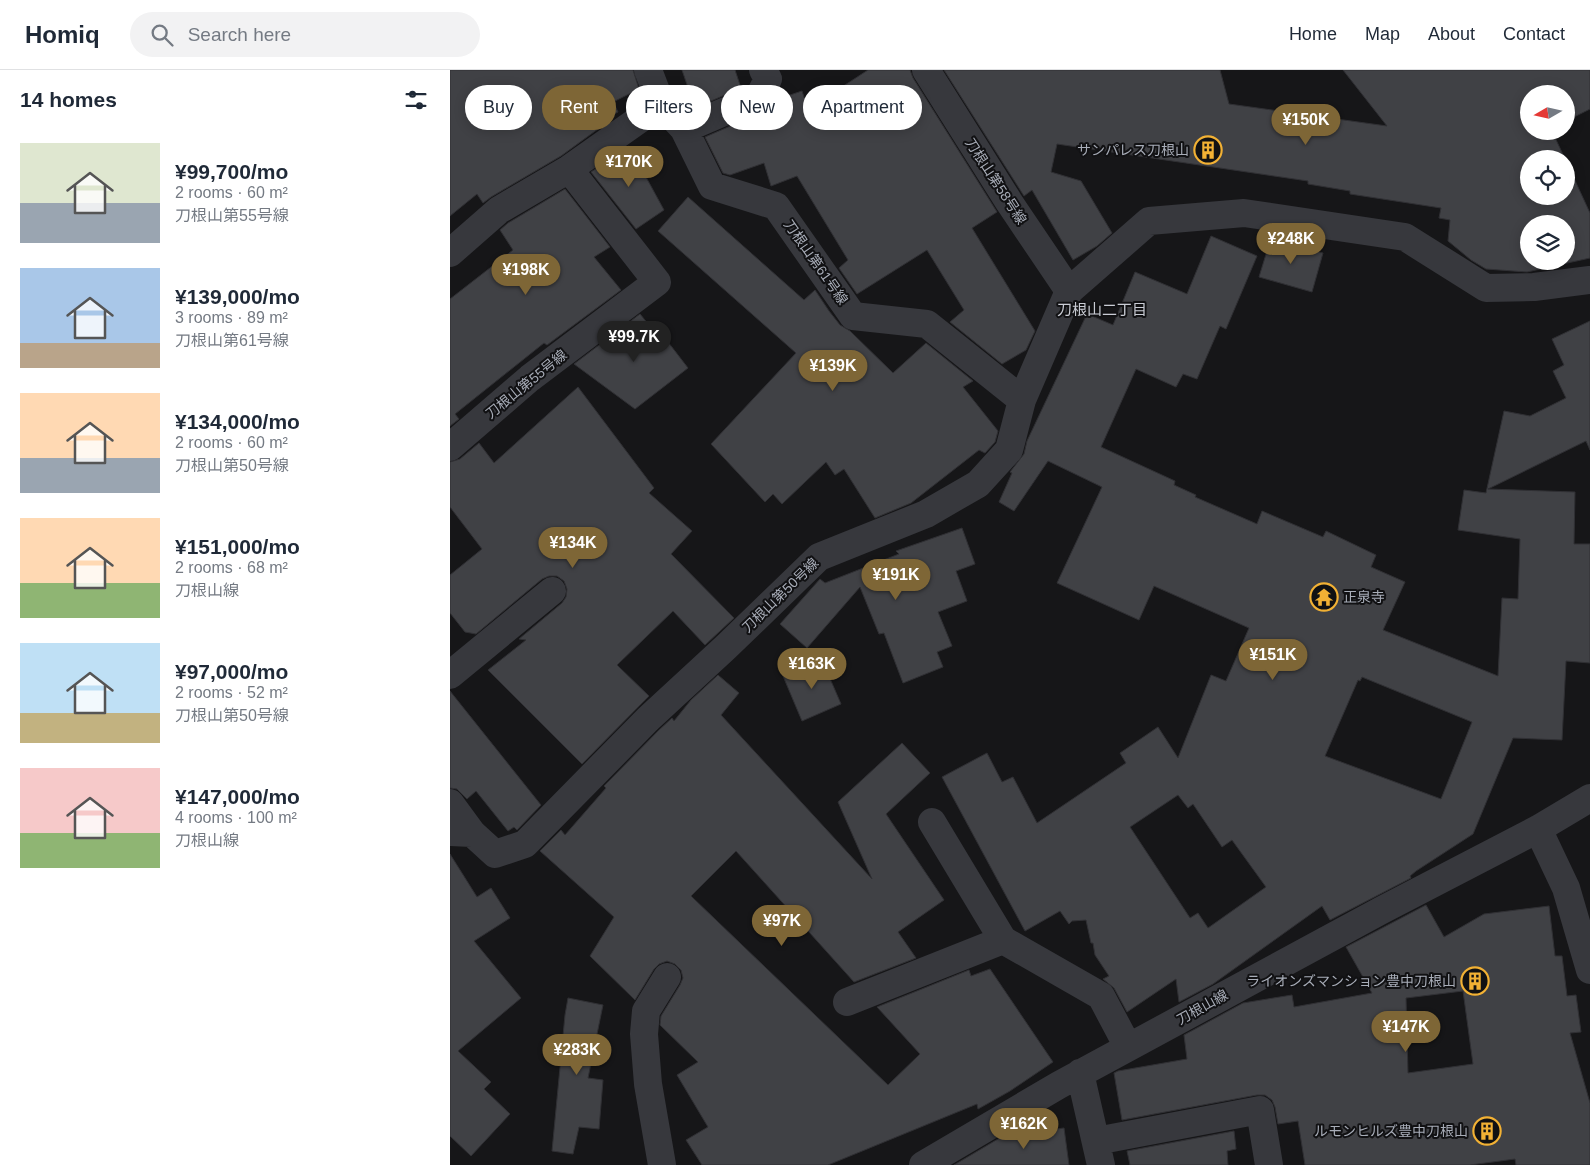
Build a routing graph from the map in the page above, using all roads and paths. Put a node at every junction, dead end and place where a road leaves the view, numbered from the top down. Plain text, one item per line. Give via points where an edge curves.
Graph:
1 (648, 70) edge
2 (764, 70) edge
3 (926, 70) edge
4 (654, 85) edge
5 (711, 117) edge
6 (626, 129) edge
7 (685, 130) edge
8 (569, 169) junction
9 (450, 253) edge
10 (1590, 280) edge
11 (1069, 291) junction
12 (1022, 400) junction
13 (450, 448) edge
14 (552, 591) dead end
15 (450, 675) edge
16 (1590, 798) edge
17 (450, 803) edge
18 (932, 822) dead end
19 (1538, 829) junction
20 (461, 833) edge
21 (1003, 940) junction
22 (1590, 970) edge
23 (666, 977) dead end
24 (847, 1002) dead end
25 (1128, 1047) junction
26 (1080, 1073) junction
27 (1098, 1153) edge
28 (662, 1165) edge
29 (923, 1165) edge
30 (1269, 1165) edge

1 - 4 street
2 - 5 street via 768,79 759,97
3 - 11 street, 刀根山第58号線
6 - 8 street
7 - 12 street, 刀根山第61号線 via 712,186 776,206 853,316 927,324
8 - 9 street via 499,210
8 - 13 street, 刀根山第55号線 via 658,282 530,378
10 - 11 street, 刀根山第50号線 via 1534,287 1486,288 1405,237 1244,213 1149,222
11 - 12 street, 刀根山第50号線
12 - 20 street, 刀根山第50号線 via 1009,450 978,484 926,514 819,557 648,719 525,844 495,854
14 - 15 street
16 - 19 street, 刀根山線
17 - 20 street
18 - 21 street
19 - 22 street via 1566,888
19 - 25 street, 刀根山線
21 - 24 street
21 - 25 street via 1101,996
23 - 28 street via 646,1011 644,1034 648,1084
25 - 26 street, 刀根山線
26 - 27 street
26 - 29 street, 刀根山線
27 - 30 street via 1260,1110

